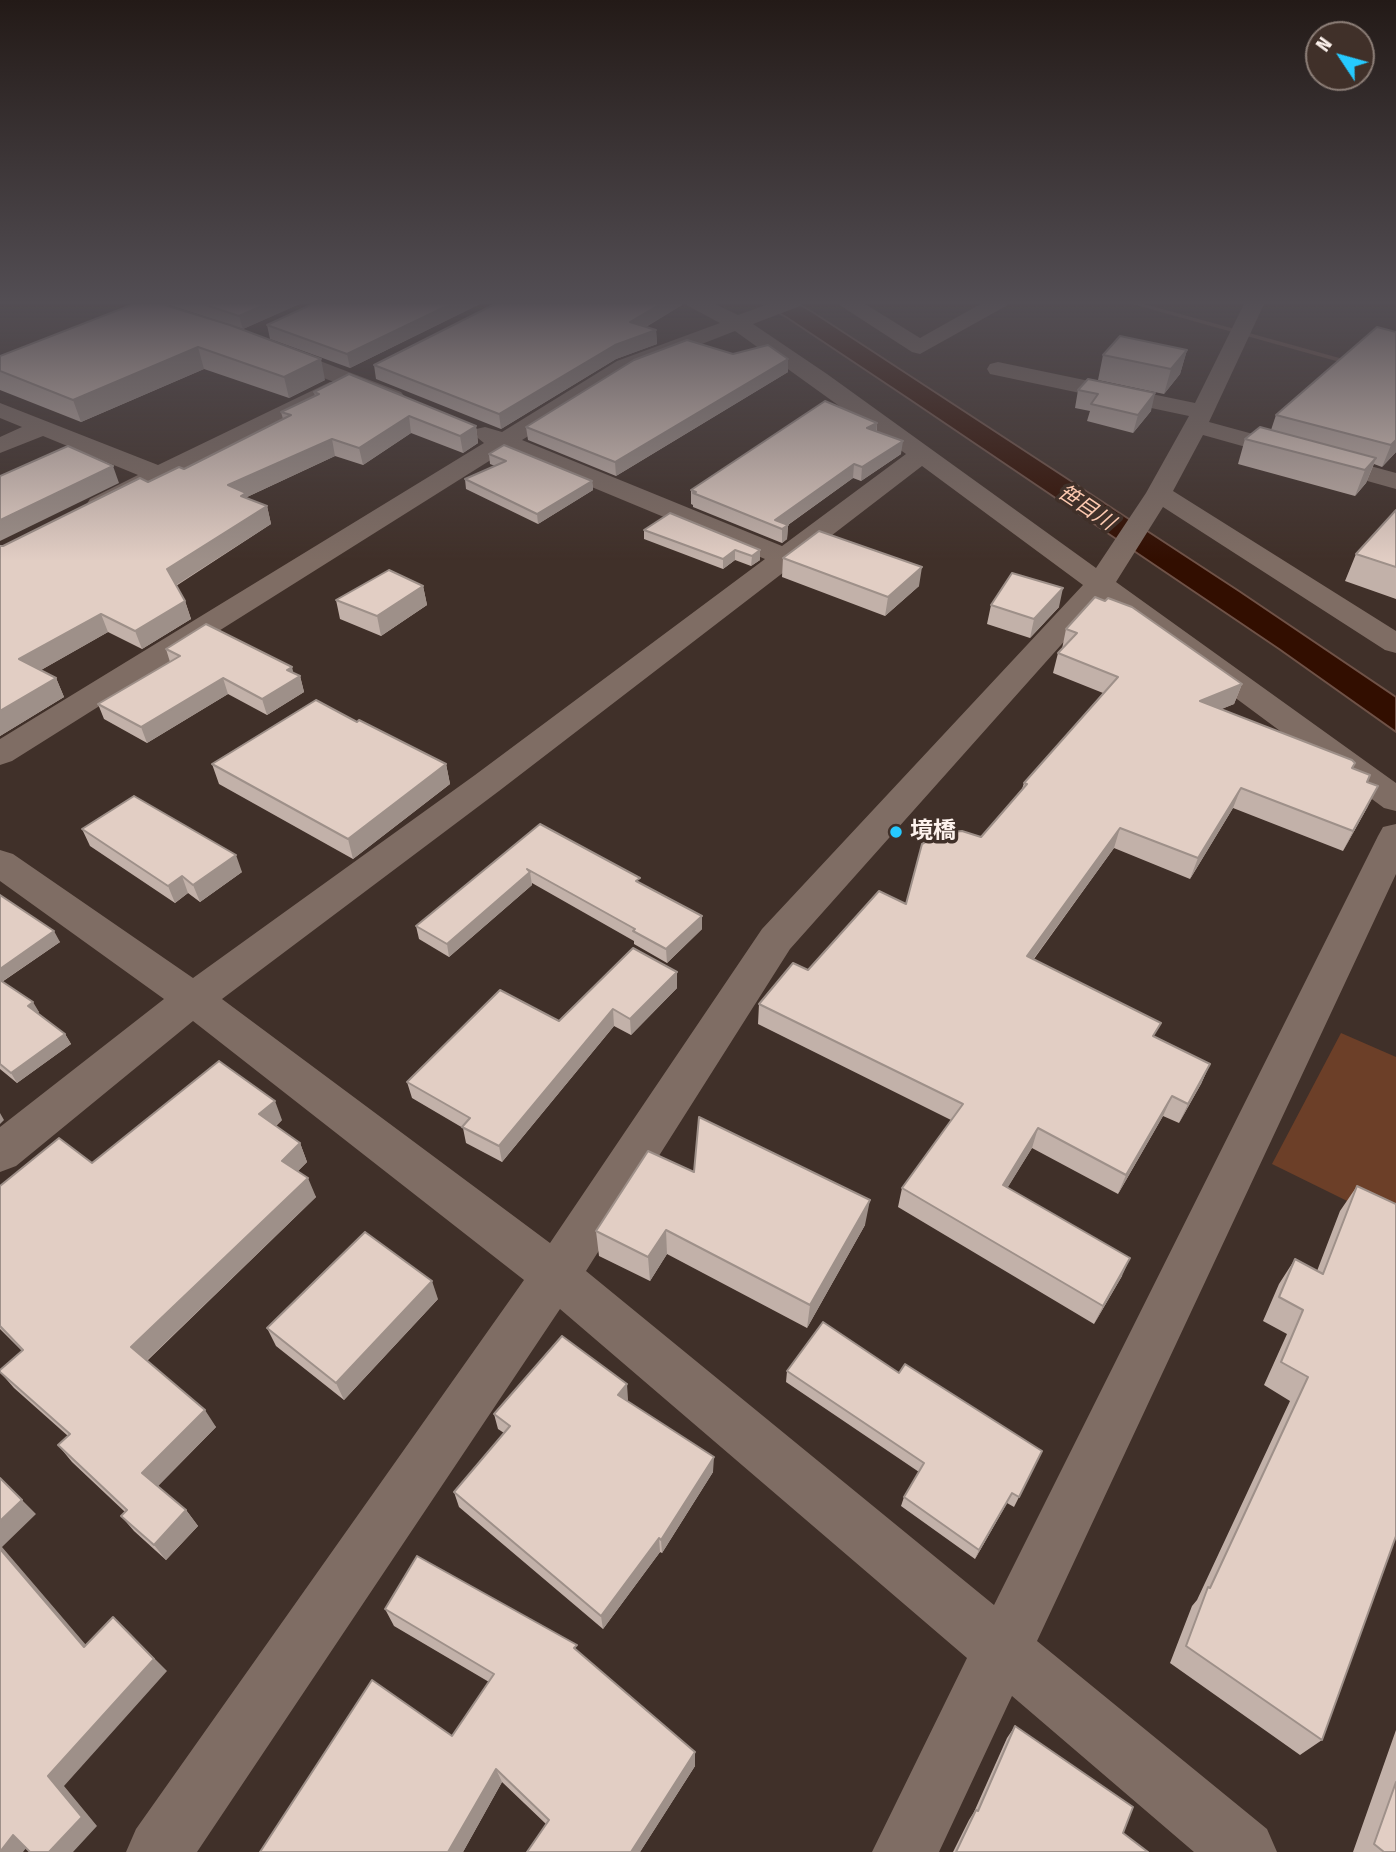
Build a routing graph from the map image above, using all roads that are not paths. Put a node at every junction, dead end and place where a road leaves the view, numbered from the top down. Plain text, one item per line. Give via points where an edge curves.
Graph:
1 (331, 388) edge
2 (373, 388) edge
3 (588, 388) edge
4 (833, 388) edge
5 (1076, 388) edge
6 (1214, 388) edge
7 (413, 405) edge
8 (0, 410) edge
9 (1200, 419) junction
10 (463, 426) edge
11 (43, 427) junction
12 (501, 441) junction
13 (0, 446) edge
14 (922, 454) junction
15 (159, 475) junction
16 (1396, 481) edge
17 (1157, 496) junction
18 (81, 514) edge
19 (786, 558) junction
20 (1105, 578) junction
21 (1396, 644) edge
22 (0, 754) edge
23 (1396, 800) edge
24 (1396, 836) edge
25 (0, 863) edge
26 (193, 999) junction
27 (0, 1153) edge
28 (555, 1275) junction
29 (1003, 1649) junction
30 (159, 1852) edge
31 (905, 1852) edge
32 (1244, 1852) edge

1 - 15 street
2 - 7 street
3 - 12 street
4 - 14 street
5 - 9 street
6 - 9 street
8 - 11 street
9 - 16 street
9 - 17 street
10 - 12 street
11 - 13 street
11 - 15 street
12 - 19 street
12 - 22 street
14 - 19 street
14 - 20 street
15 - 18 street
17 - 20 street
17 - 21 street
19 - 26 street
20 - 23 street
20 - 28 street via 776,939
24 - 29 street
25 - 26 street
26 - 27 street
26 - 28 street
28 - 29 street
28 - 30 street
29 - 31 street
29 - 32 street

